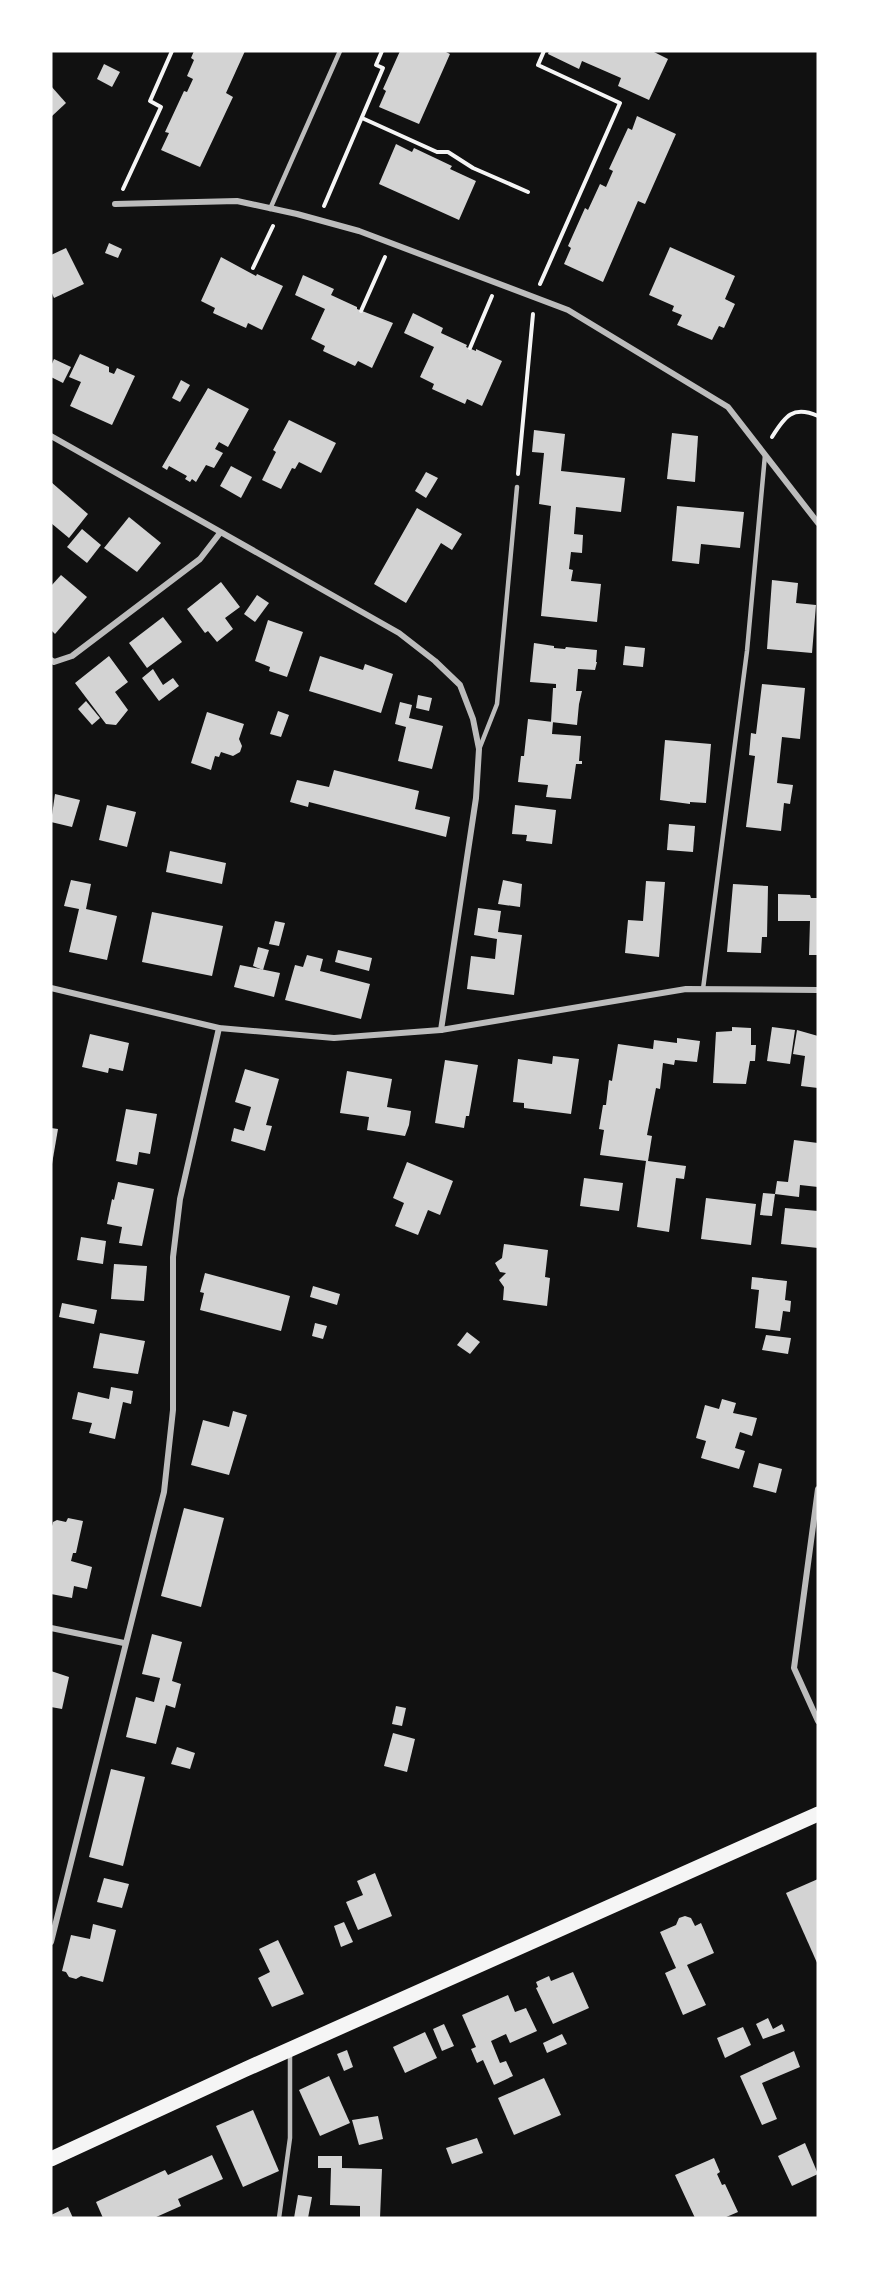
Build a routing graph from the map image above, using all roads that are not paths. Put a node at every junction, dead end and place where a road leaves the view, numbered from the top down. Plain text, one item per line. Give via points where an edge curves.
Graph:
1 (340, 51) edge
2 (116, 204) road end
3 (270, 208) junction
4 (51, 436) edge
5 (765, 454) junction
6 (517, 487) road end
7 (818, 523) edge
8 (220, 533) junction
9 (51, 660) edge
10 (479, 749) junction
11 (51, 988) edge
12 (703, 989) junction
13 (818, 990) edge
14 (219, 1028) junction
15 (441, 1030) junction
16 (818, 1489) edge
17 (51, 1628) edge
18 (124, 1643) junction
19 (818, 1721) edge
20 (818, 1814) edge
21 (51, 1942) edge
22 (290, 2049) junction
23 (51, 2159) edge
24 (279, 2218) edge

1 - 3 lane
2 - 3 street via 237,201
3 - 5 street via 359,231 568,310 728,407
4 - 8 street
5 - 7 street
5 - 12 lane via 747,651
6 - 10 lane via 496,704
8 - 9 street via 200,559 72,656
8 - 10 street via 399,633 435,661 460,685
10 - 15 street via 476,798
11 - 14 street
12 - 13 street
12 - 15 street
14 - 15 street via 334,1038
14 - 18 street via 180,1199 172,1257 172,1410 164,1492
16 - 19 street via 794,1668
17 - 18 street
18 - 21 street
20 - 22 main road
22 - 23 main road
22 - 24 lane via 290,2138

